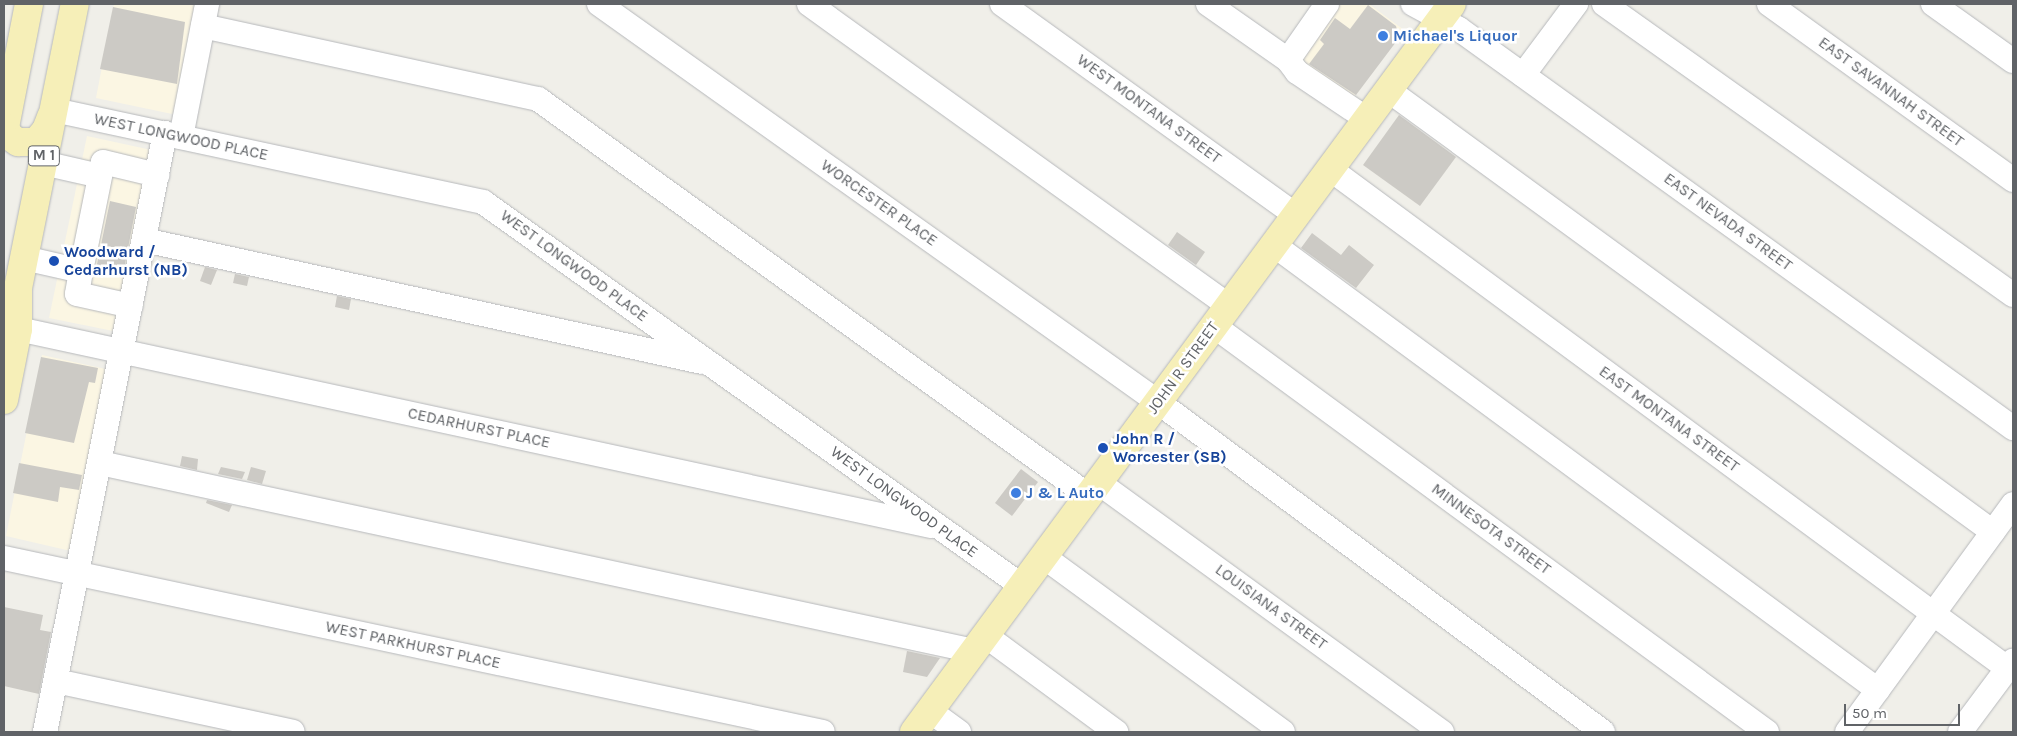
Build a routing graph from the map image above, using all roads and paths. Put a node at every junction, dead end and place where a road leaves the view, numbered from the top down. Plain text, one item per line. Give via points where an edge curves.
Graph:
1 (29, 4) edge
2 (75, 4) edge
3 (599, 4) edge
4 (809, 4) edge
5 (1002, 4) edge
6 (1208, 4) edge
7 (1327, 4) edge
8 (1413, 4) edge
9 (1576, 4) edge
10 (1604, 4) edge
11 (1768, 4) edge
12 (1933, 4) edge
13 (1447, 11) edge
14 (205, 15) edge
15 (1288, 60) junction
16 (2013, 61) edge
17 (1523, 75) junction
18 (1388, 90) junction
19 (54, 110) junction
20 (1367, 120) junction
21 (173, 135) junction
22 (43, 162) junction
23 (1330, 169) junction
24 (157, 175) junction
25 (100, 176) junction
26 (2013, 180) edge
27 (1296, 215) junction
28 (144, 240) junction
29 (1274, 245) junction
30 (24, 258) junction
31 (81, 271) junction
32 (2013, 295) edge
33 (131, 306) junction
34 (1222, 316) junction
35 (11, 333) edge
36 (122, 351) junction
37 (712, 364) junction
38 (4, 400) edge
39 (1158, 402) junction
40 (2013, 428) edge
41 (100, 463) junction
42 (1094, 489) junction
43 (2013, 504) edge
44 (940, 528) junction
45 (1993, 532) junction
46 (1044, 557) junction
47 (4, 558) edge
48 (78, 574) junction
49 (1022, 586) junction
50 (1933, 614) junction
51 (980, 643) junction
52 (2010, 664) edge
53 (56, 681) junction
54 (1878, 690) junction
55 (922, 722) edge
56 (45, 732) edge
57 (292, 732) edge
58 (823, 732) edge
59 (959, 732) edge
60 (1116, 732) edge
61 (1282, 732) edge
62 (1442, 732) edge
63 (1603, 732) edge
64 (1767, 732) edge
65 (1847, 732) edge
66 (1960, 732) edge

1 - 19 main road via 6,114 5,127 9,136 18,142 36,142 46,130
2 - 19 main road, M 1
3 - 39 street, WORCESTER PLACE
4 - 34 street, MINNESOTA STREET
5 - 27 street, WEST MONTANA STREET
6 - 15 street
7 - 15 street
8 - 13 street, EAST NEVADA STREET
9 - 17 street
10 - 32 street
11 - 26 street, EAST SAVANNAH STREET
12 - 16 street
13 - 17 street, EAST NEVADA STREET
13 - 18 main road, JOHN R STREET
14 - 21 street
14 - 42 street, LOUISIANA STREET via 538,99
15 - 20 street via 1297,72
17 - 40 street, EAST NEVADA STREET
18 - 20 main road, JOHN R STREET
18 - 45 street
19 - 21 street, WEST LONGWOOD PLACE
19 - 22 main road, M 1
20 - 23 main road, JOHN R STREET
21 - 24 street
21 - 37 street, WEST LONGWOOD PLACE via 483,202
22 - 25 street
22 - 30 main road, M 1
23 - 27 main road, JOHN R STREET
23 - 50 street, EAST MONTANA STREET
24 - 25 street via 103,162
24 - 28 street
25 - 31 street
27 - 29 main road, JOHN R STREET
28 - 33 street
28 - 37 street
29 - 34 main road, JOHN R STREET
29 - 54 street
30 - 31 street
30 - 35 main road, M 1
31 - 33 street via 77,294
33 - 36 street
34 - 39 main road, JOHN R STREET
34 - 64 street, MINNESOTA STREET via 1290,382
35 - 36 street, CEDARHURST PLACE
35 - 38 main road, M 1
36 - 41 street
36 - 44 street, CEDARHURST PLACE
37 - 44 street, WEST LONGWOOD PLACE
39 - 42 main road, JOHN R STREET
39 - 63 street, WORCESTER PLACE
41 - 48 street
41 - 51 street
42 - 46 main road, JOHN R STREET
42 - 62 street, LOUISIANA STREET
43 - 45 street
44 - 49 street, WEST LONGWOOD PLACE
45 - 50 street
46 - 49 main road, JOHN R STREET
46 - 61 street
47 - 48 street, WEST PARKHURST PLACE
48 - 53 street
48 - 58 street, WEST PARKHURST PLACE
49 - 51 main road, JOHN R STREET
50 - 52 street, EAST MONTANA STREET
50 - 54 street
51 - 55 main road, JOHN R STREET
51 - 60 street
52 - 66 street
53 - 56 street
53 - 57 street
54 - 65 street
55 - 59 street

